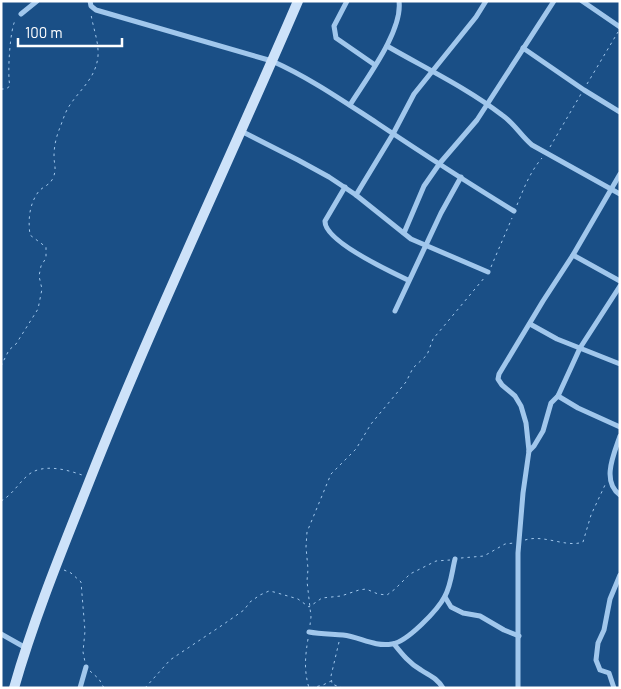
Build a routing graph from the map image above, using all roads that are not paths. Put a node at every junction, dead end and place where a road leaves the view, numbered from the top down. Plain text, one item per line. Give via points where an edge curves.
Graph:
1 (37, 1) edge
2 (298, 1) edge
3 (346, 1) edge
4 (399, 1) edge
5 (486, 1) edge
6 (554, 1) edge
7 (582, 1) edge
8 (90, 4) edge
9 (20, 14) road end
10 (620, 28) edge
11 (386, 46) junction
12 (523, 48) junction
13 (272, 61) junction
14 (374, 65) junction
15 (431, 71) junction
16 (487, 104) junction
17 (350, 105) junction
18 (620, 112) edge
19 (240, 131) junction
20 (393, 134) junction
21 (440, 163) junction
22 (620, 174) edge
23 (461, 177) junction
24 (345, 188) junction
25 (611, 189) junction
26 (620, 194) edge
27 (356, 195) junction
28 (514, 211) road end
29 (404, 233) junction
30 (425, 246) junction
31 (573, 256) junction
32 (488, 272) road end
33 (408, 280) junction
34 (620, 281) edge
35 (620, 286) edge
36 (395, 311) dead end
37 (530, 324) junction
38 (580, 348) junction
39 (620, 364) edge
40 (558, 396) junction
41 (620, 427) edge
42 (620, 436) edge
43 (529, 451) junction
44 (620, 495) edge
45 (455, 559) road end
46 (620, 575) edge
47 (445, 597) junction
48 (309, 632) road end
49 (1, 634) edge
50 (519, 636) junction
51 (394, 644) junction
52 (26, 648) junction
53 (86, 667) road end
54 (14, 688) edge
55 (80, 688) edge
56 (443, 688) edge
57 (518, 688) edge
58 (614, 688) edge

1 - 9 street
2 - 13 main road
3 - 14 street via 334,26 336,38
4 - 11 street via 399,16
5 - 15 street
6 - 12 street
7 - 10 street
8 - 13 street via 96,10
11 - 14 street
11 - 15 street
12 - 16 street
12 - 18 street
13 - 17 street
13 - 19 main road
14 - 17 street
15 - 16 street
15 - 20 street via 414,94
16 - 21 street
16 - 25 street via 504,116 524,138
17 - 20 street
19 - 24 street
19 - 52 main road via 119,406
20 - 21 street
20 - 27 street
21 - 23 street
21 - 29 street via 424,186
22 - 25 street
23 - 28 street
23 - 30 street
24 - 27 street
24 - 33 street via 326,221 327,230 374,263
25 - 26 street
25 - 31 street
27 - 29 street
29 - 30 street
30 - 32 street
30 - 33 street
31 - 34 street
31 - 37 street
33 - 36 street
35 - 38 street
37 - 38 street
37 - 43 street via 498,378 521,406
38 - 39 street
38 - 40 street
40 - 41 street
40 - 43 street via 551,403 543,431
42 - 44 street via 610,477 612,487
43 - 50 street via 522,493 517,578
45 - 47 street
46 - 58 street via 610,599 596,660 600,670 609,673
47 - 50 street via 451,607 462,613 480,616
47 - 51 street via 408,638
48 - 51 street via 340,635 376,644
49 - 52 street
50 - 57 street
51 - 56 street
52 - 54 main road
53 - 55 street

